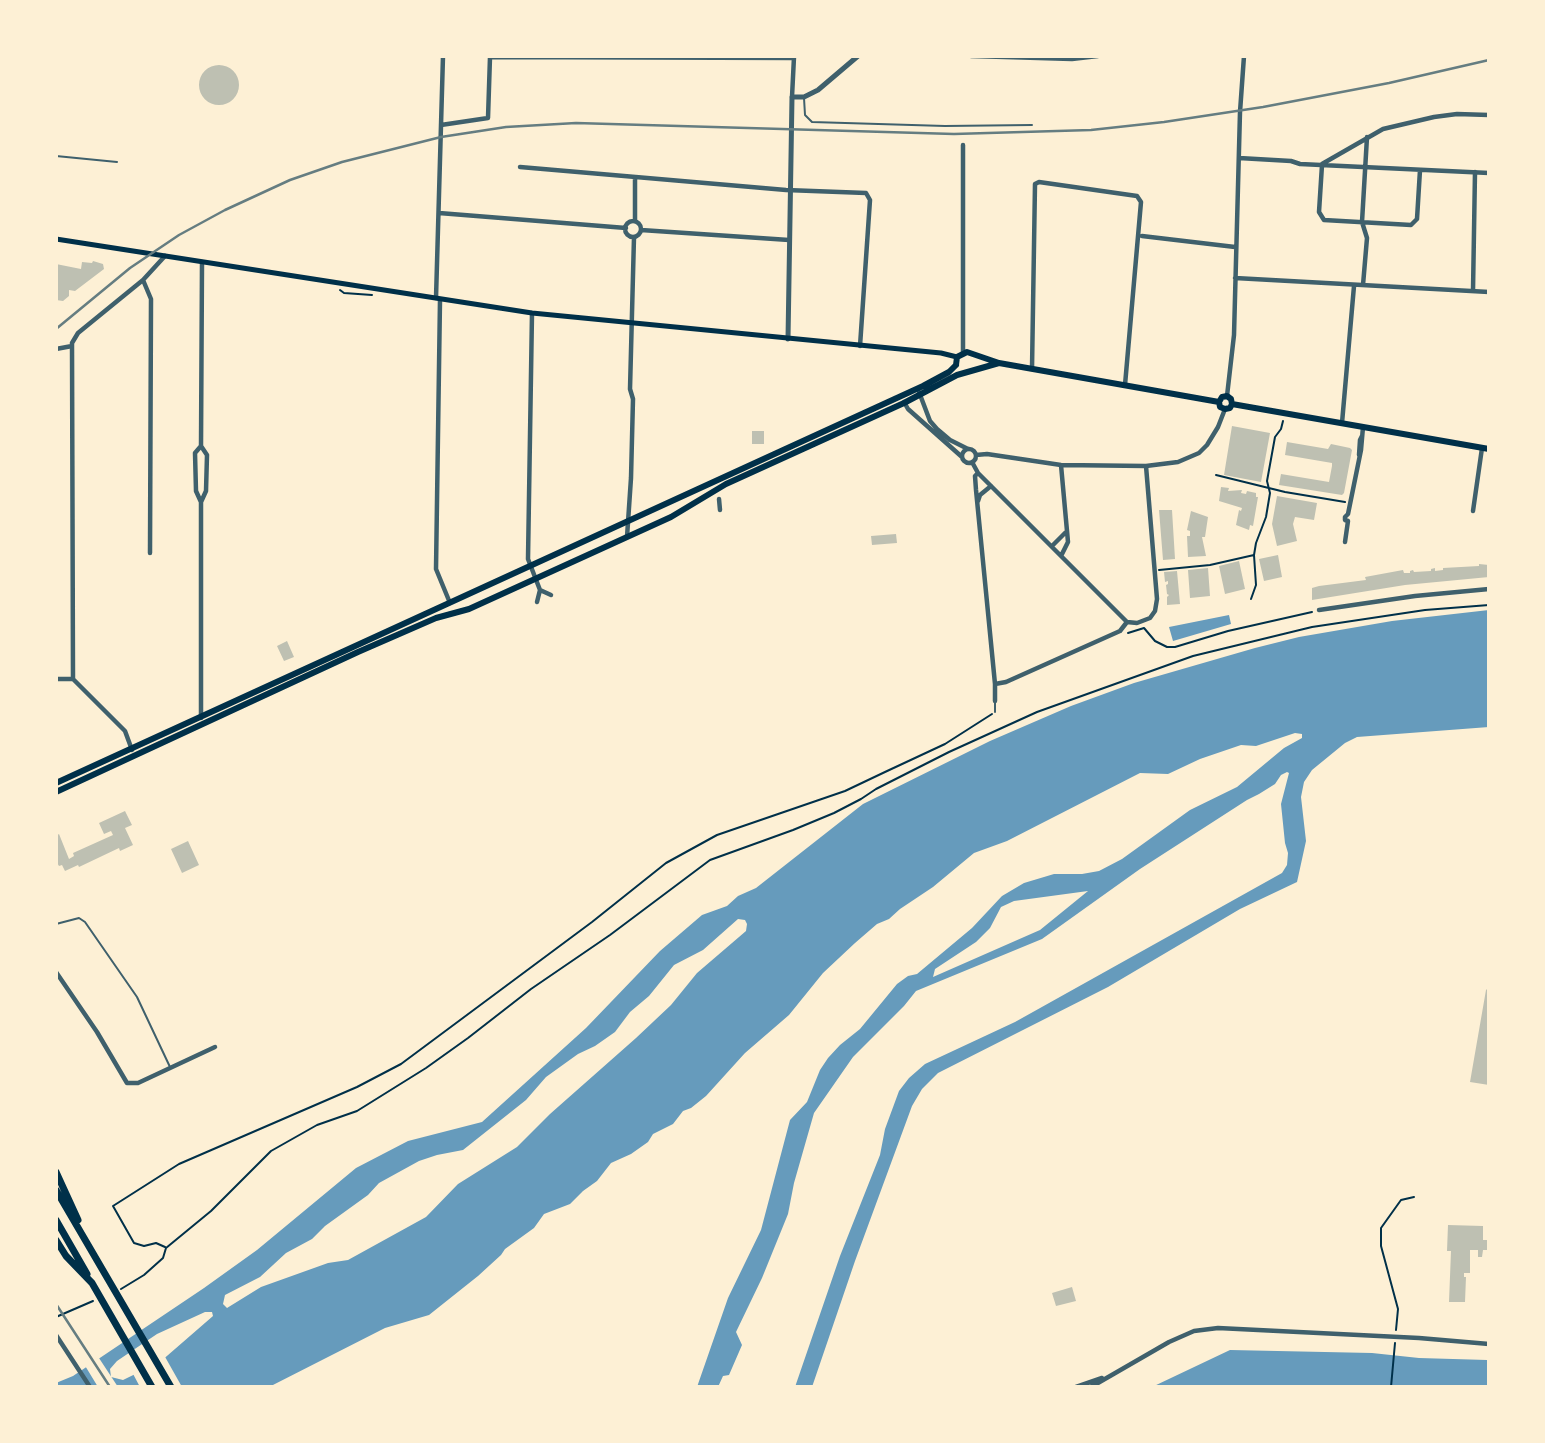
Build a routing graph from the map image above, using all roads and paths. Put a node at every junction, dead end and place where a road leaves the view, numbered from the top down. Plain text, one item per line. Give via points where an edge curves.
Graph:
1 (443, 56) edge
2 (858, 56) edge
3 (971, 56) edge
4 (1098, 56) edge
5 (1244, 56) edge
6 (793, 57) edge
7 (792, 97) junction
8 (804, 97) junction
9 (1489, 115) edge
10 (441, 125) junction
11 (1032, 125) dead end
12 (1367, 137) junction
13 (963, 145) dead end
14 (56, 156) edge
15 (1239, 158) junction
16 (117, 162) dead end
17 (1322, 165) junction
18 (520, 167) dead end
19 (1365, 167) junction
20 (1420, 170) junction
21 (1475, 173) junction
22 (1489, 173) edge
23 (635, 177) junction
24 (790, 190) junction
25 (439, 213) junction
26 (635, 221) junction
27 (1362, 222) junction
28 (625, 228) junction
29 (641, 230) junction
30 (1142, 236) dead end
31 (634, 237) junction
32 (56, 239) edge
33 (789, 240) junction
34 (1235, 247) junction
35 (166, 255) junction
36 (202, 262) junction
37 (1235, 278) junction
38 (143, 280) junction
39 (1363, 285) junction
40 (1354, 286) junction
41 (1473, 291) junction
42 (1489, 292) edge
43 (438, 299) junction
44 (532, 313) junction
45 (632, 323) junction
46 (788, 339) junction
47 (72, 346) junction
48 (860, 346) junction
49 (56, 349) edge
50 (975, 356) junction
51 (959, 358) junction
52 (999, 363) junction
53 (1032, 369) junction
54 (974, 370) junction
55 (963, 373) junction
56 (1125, 385) junction
57 (918, 391) junction
58 (904, 394) junction
59 (1227, 396) junction
60 (1219, 401) junction
61 (904, 402) junction
62 (1232, 404) junction
63 (1225, 410) junction
64 (1283, 421) dead end
65 (1342, 423) junction
66 (1363, 427) junction
67 (201, 446) junction
68 (1485, 448) edge
69 (968, 449) junction
70 (976, 455) junction
71 (962, 457) junction
72 (972, 462) junction
73 (1061, 465) junction
74 (1146, 466) junction
75 (978, 473) junction
76 (1216, 475) dead end
77 (1353, 485) junction
78 (991, 486) junction
79 (1268, 487) junction
80 (719, 499) dead end
81 (201, 502) junction
82 (978, 502) junction
83 (1349, 503) junction
84 (720, 510) dead end
85 (1473, 512) dead end
86 (629, 520) junction
87 (1348, 522) junction
88 (1066, 532) junction
89 (627, 537) junction
90 (1345, 542) dead end
91 (1052, 546) junction
92 (150, 553) dead end
93 (1061, 555) junction
94 (1254, 555) junction
95 (531, 567) junction
96 (1155, 570) junction
97 (535, 579) junction
98 (1489, 589) edge
99 (540, 590) junction
100 (551, 595) dead end
101 (1251, 599) dead end
102 (537, 602) dead end
103 (450, 603) junction
104 (1489, 605) edge
105 (1318, 610) dead end
106 (1310, 613) dead end
107 (1127, 622) junction
108 (1123, 632) dead end
109 (56, 679) edge
110 (73, 680) junction
111 (995, 684) junction
112 (995, 701) joint
113 (995, 712) joint
114 (202, 720) junction
115 (133, 752) junction
116 (56, 783) edge
117 (56, 792) edge
118 (56, 924) edge
119 (56, 972) edge
120 (215, 1047) dead end
121 (170, 1068) junction
122 (56, 1172) edge
123 (56, 1190) edge
124 (1415, 1197) dead end
125 (56, 1220) edge
126 (85, 1237) junction
127 (56, 1240) edge
128 (166, 1248) junction
129 (92, 1283) junction
130 (131, 1284) dead end
131 (56, 1335) edge
132 (1489, 1344) edge
133 (1106, 1377) junction
134 (90, 1387) edge
135 (152, 1387) edge
136 (171, 1387) edge
137 (1076, 1387) edge
138 (1091, 1387) edge
139 (1109, 1387) edge
140 (1391, 1387) edge

1 - 10 street
2 - 8 street
3 - 4 street via 1072,60
5 - 15 street
6 - 7 street
6 - 10 street via 490,57 488,118
7 - 8 street
7 - 24 street
8 - 11 lane via 806,115 812,121
9 - 12 street via 1434,117
10 - 25 street
12 - 17 street
12 - 19 street
13 - 51 street
14 - 16 lane
15 - 17 street
15 - 34 street
17 - 19 street
17 - 27 street via 1320,216
18 - 23 street
19 - 20 street
19 - 27 street
20 - 21 street
20 - 27 street via 1417,219 1411,225
21 - 22 street
21 - 41 street
23 - 24 street
23 - 26 street
24 - 33 street
24 - 48 street via 869,196
25 - 28 street
25 - 43 street
26 - 28 street
26 - 29 street
27 - 39 street via 1367,238
28 - 31 street
29 - 31 street
29 - 33 street
30 - 34 street
31 - 45 street
32 - 35 main road
33 - 46 street
34 - 37 street
35 - 36 main road
35 - 38 street
36 - 43 main road
36 - 67 street
37 - 40 street
37 - 59 street
38 - 47 street via 78,333
38 - 92 street via 151,299
39 - 40 street
39 - 41 street
40 - 65 street
41 - 42 street
43 - 44 main road
43 - 103 street via 436,569
44 - 45 main road
44 - 95 street
45 - 46 main road
45 - 86 street
46 - 48 main road
47 - 49 street
47 - 110 street
48 - 51 main road
50 - 51 main road via 970,353
50 - 52 main road
50 - 54 main road
51 - 55 main road
51 - 57 main road via 948,372
52 - 53 main road
52 - 54 main road
53 - 56 main road
53 - 56 street via 1035,184 1137,197 1141,202
54 - 55 main road
55 - 57 main road
56 - 60 main road
57 - 58 main road
57 - 61 main road
57 - 69 street via 930,421
58 - 61 street
58 - 86 main road
59 - 60 main road
59 - 62 main road
60 - 63 main road
61 - 71 street
61 - 89 main road via 726,484
62 - 63 main road
62 - 65 main road
63 - 74 street via 1199,453 1178,462
64 - 79 path via 1275,437
65 - 66 main road
66 - 68 main road
66 - 77 street
67 - 81 street via 207,455 206,491
67 - 81 street via 195,453 196,491
68 - 85 street
69 - 70 street
69 - 71 street
70 - 72 street
70 - 73 street
71 - 72 street
72 - 75 street
73 - 74 street
73 - 88 street
74 - 96 street
75 - 78 street
75 - 82 street
76 - 79 path
77 - 83 street
77 - 87 street via 1352,519
78 - 82 street
78 - 91 street
79 - 83 path
79 - 94 path via 1266,517
80 - 84 street
81 - 114 street
82 - 111 street
83 - 87 street
86 - 89 street
86 - 95 main road
87 - 90 street
88 - 91 street
88 - 93 street via 1068,542
89 - 97 main road
91 - 93 street
93 - 107 street
94 - 96 path
94 - 101 path via 1256,585
95 - 97 street
95 - 103 main road
96 - 107 street via 1155,611 1138,623
97 - 99 street
97 - 114 main road
98 - 105 street
99 - 100 street
99 - 102 street
103 - 114 main road
104 - 128 path via 1312,627 1193,656 1037,712 834,813 710,860 426,1068 357,1111 317,1125 271,1152
106 - 108 path via 1174,647 1155,641 1144,628
107 - 111 street via 1120,631
109 - 110 street
110 - 115 street via 125,731
111 - 112 street
112 - 113 lane
113 - 128 path via 945,744 845,791 717,835 666,863 401,1064 179,1164 113,1206 134,1243
114 - 115 main road
115 - 116 main road
115 - 117 main road
118 - 121 lane via 79,918 85,922 137,997
119 - 121 street via 127,1083 138,1083
120 - 121 street
122 - 126 highway
123 - 126 highway
124 - 140 path via 1401,1200 1381,1228 1381,1246 1398,1309
125 - 129 highway
126 - 136 highway
127 - 129 highway
128 - 130 path via 163,1258
129 - 135 highway
131 - 134 street
132 - 133 street via 1218,1328 1194,1331
133 - 137 street
133 - 138 street
133 - 139 street

